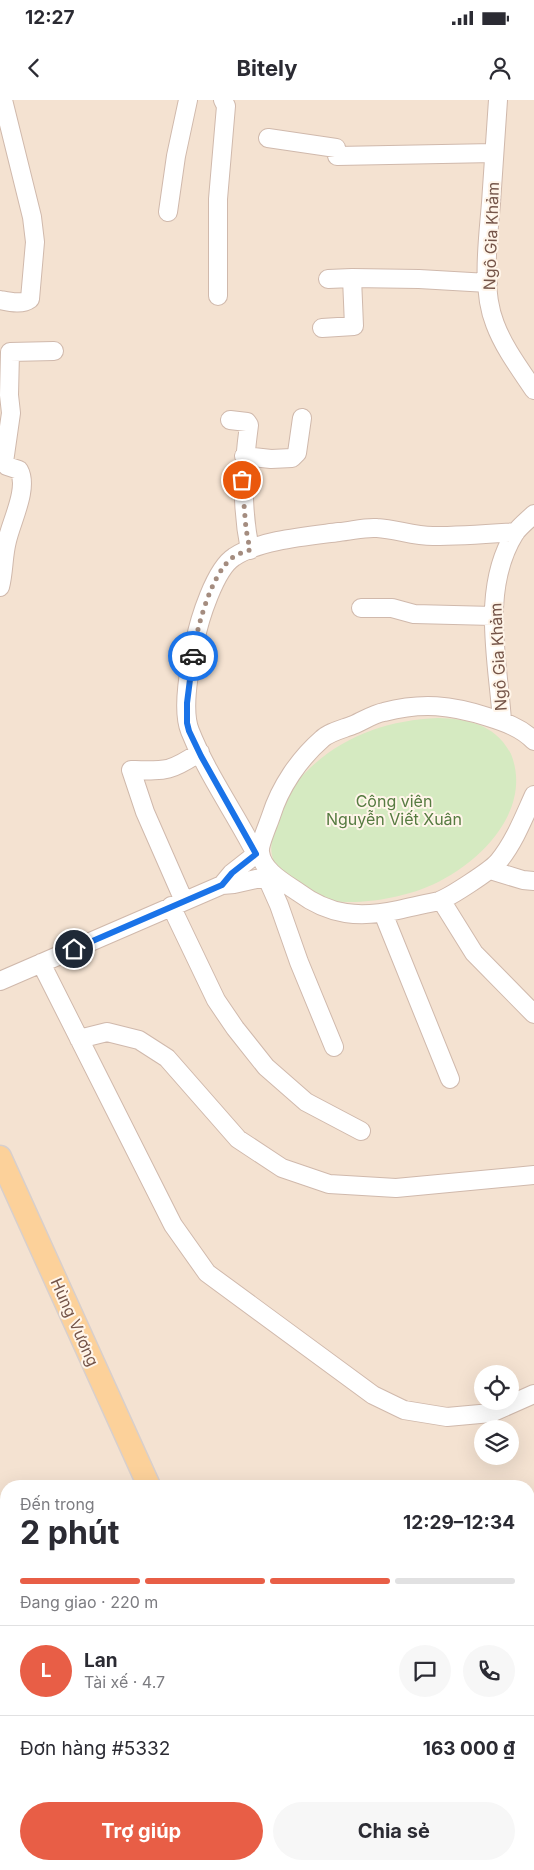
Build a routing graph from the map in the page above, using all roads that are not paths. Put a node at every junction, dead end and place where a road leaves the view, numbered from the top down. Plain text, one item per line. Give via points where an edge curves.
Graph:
1 (3, 100) edge
2 (188, 100) edge
3 (224, 100) edge
4 (498, 100) edge
5 (268, 138) dead end
6 (494, 152) junction
7 (168, 212) dead end
8 (352, 278) junction
9 (328, 279) dead end
10 (488, 284) junction
11 (218, 296) dead end
12 (0, 300) edge
13 (322, 328) dead end
14 (54, 351) dead end
15 (534, 390) edge
16 (4, 395) edge
17 (302, 418) dead end
18 (230, 420) dead end
19 (244, 456) junction
20 (2, 464) edge
21 (534, 514) edge
22 (516, 532) junction
23 (3, 540) edge
24 (250, 550) junction
25 (0, 587) edge
26 (361, 608) dead end
27 (493, 616) junction
28 (502, 721) junction
29 (532, 736) edge
30 (200, 752) junction
31 (534, 795) edge
32 (258, 853) junction
33 (490, 870) junction
34 (271, 876) junction
35 (534, 881) edge
36 (222, 885) junction
37 (441, 900) junction
38 (177, 903) junction
39 (383, 913) junction
40 (41, 963) junction
41 (0, 981) edge
42 (534, 1014) edge
43 (79, 1039) junction
44 (334, 1047) dead end
45 (450, 1079) dead end
46 (361, 1131) dead end
47 (0, 1157) edge
48 (534, 1175) edge
49 (534, 1394) edge
50 (146, 1480) edge

1 - 12 street via 32,217 35,242 30,299 14,303
2 - 7 street
3 - 11 street via 218,199
4 - 6 street, Ngô Gia Khảm
5 - 6 street via 336,148 337,156
6 - 10 street, Ngô Gia Khảm
8 - 9 street
8 - 10 street
8 - 13 street via 354,326
10 - 15 street, Ngô Gia Khảm via 495,324
14 - 16 street via 10,352
16 - 20 street via 11,413
17 - 19 street via 297,453 292,458
18 - 19 street via 249,423
19 - 24 street via 243,502
20 - 23 street via 19,470 22,476 19,506
21 - 22 street, Ngô Gia Khảm
22 - 24 street via 434,536 376,528 300,536
22 - 27 street, Ngô Gia Khảm via 502,562
23 - 25 street
24 - 30 street via 233,557 222,570 198,627 186,714 189,731
26 - 27 street via 392,608 414,614
27 - 28 street, Ngô Gia Khảm
28 - 29 street
28 - 32 street via 464,709 424,705 382,712 323,737 286,781
30 - 32 street
30 - 38 street via 166,771 131,770
31 - 33 street via 500,860
32 - 34 street
32 - 36 street
33 - 35 street
33 - 37 street
34 - 36 street
34 - 39 street via 312,902 339,913
34 - 44 street via 299,962
36 - 38 street
37 - 39 street
37 - 42 street via 474,953
38 - 40 street
38 - 46 street via 216,1000 266,1068 306,1102
39 - 45 street
40 - 41 street
40 - 43 street
43 - 48 street via 106,1032 139,1040 167,1058 238,1140 282,1168 329,1184 396,1188
43 - 49 street via 173,1225 207,1273 373,1395 404,1410 447,1417 491,1413
47 - 50 main road, Hùng Vương

